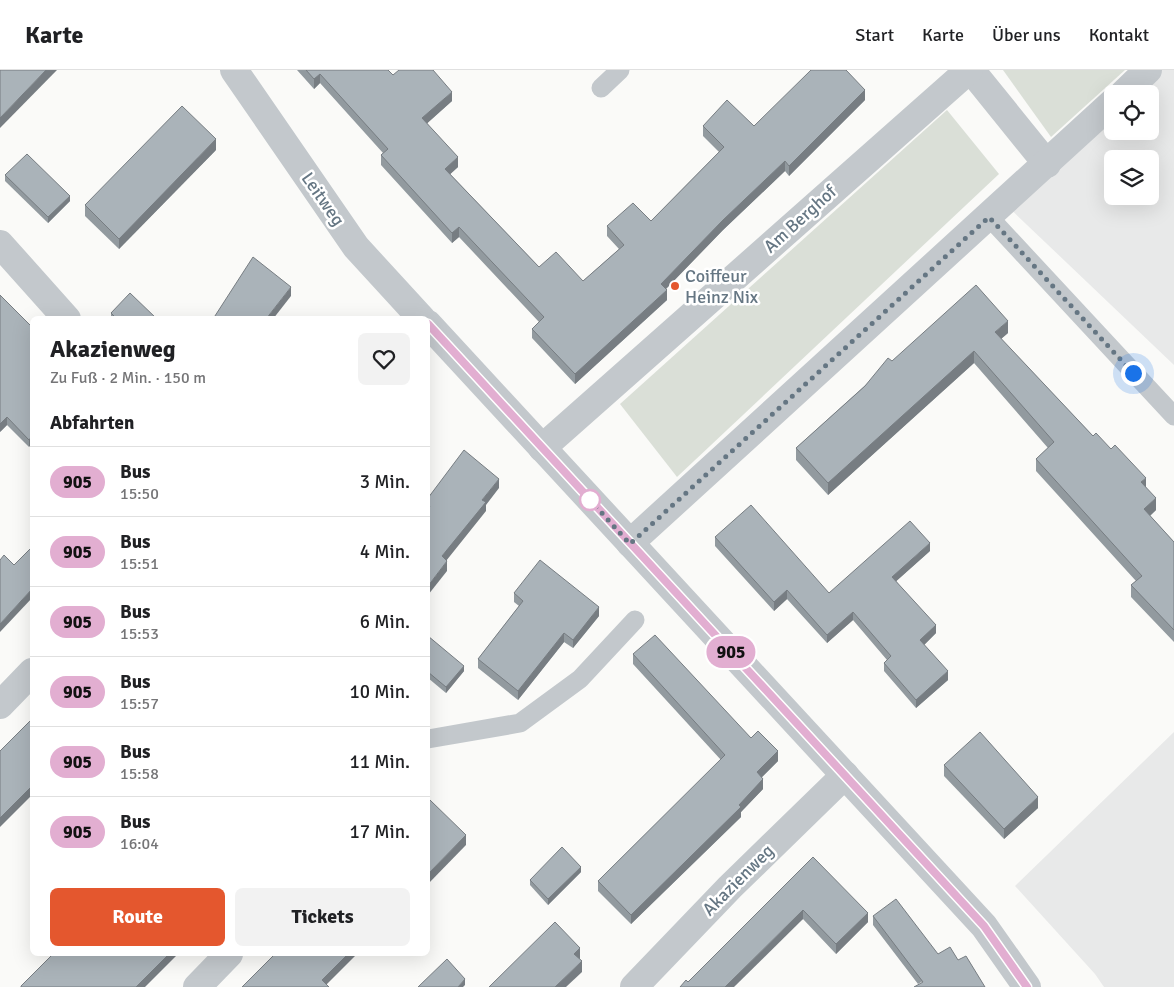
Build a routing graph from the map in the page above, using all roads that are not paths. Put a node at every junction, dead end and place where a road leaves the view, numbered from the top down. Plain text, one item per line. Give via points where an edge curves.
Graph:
1 (234, 70) edge
2 (620, 70) edge
3 (970, 70) edge
4 (1148, 70) edge
5 (1132, 85) edge
6 (600, 88) dead end
7 (1104, 111) edge
8 (1047, 164) junction
9 (989, 217) junction
10 (0, 244) edge
11 (64, 316) edge
12 (419, 316) edge
13 (430, 326) edge
14 (1174, 416) edge
15 (542, 448) junction
16 (630, 544) junction
17 (635, 620) dead end
18 (30, 674) edge
19 (0, 705) edge
20 (430, 739) edge
21 (845, 775) junction
22 (228, 956) edge
23 (197, 987) edge
24 (634, 987) edge
25 (1027, 987) edge

1 - 12 street, Leitweg via 356,247
2 - 6 lane
3 - 8 street
3 - 15 street, Am Berghof
4 - 5 street
7 - 8 street
8 - 9 street
9 - 14 lane
9 - 16 street
10 - 11 street
13 - 15 street
15 - 16 street
16 - 21 street
17 - 20 lane via 580,679 520,723
18 - 19 street
21 - 24 street, Akazienweg via 730,887
21 - 25 street via 984,926
22 - 23 street

